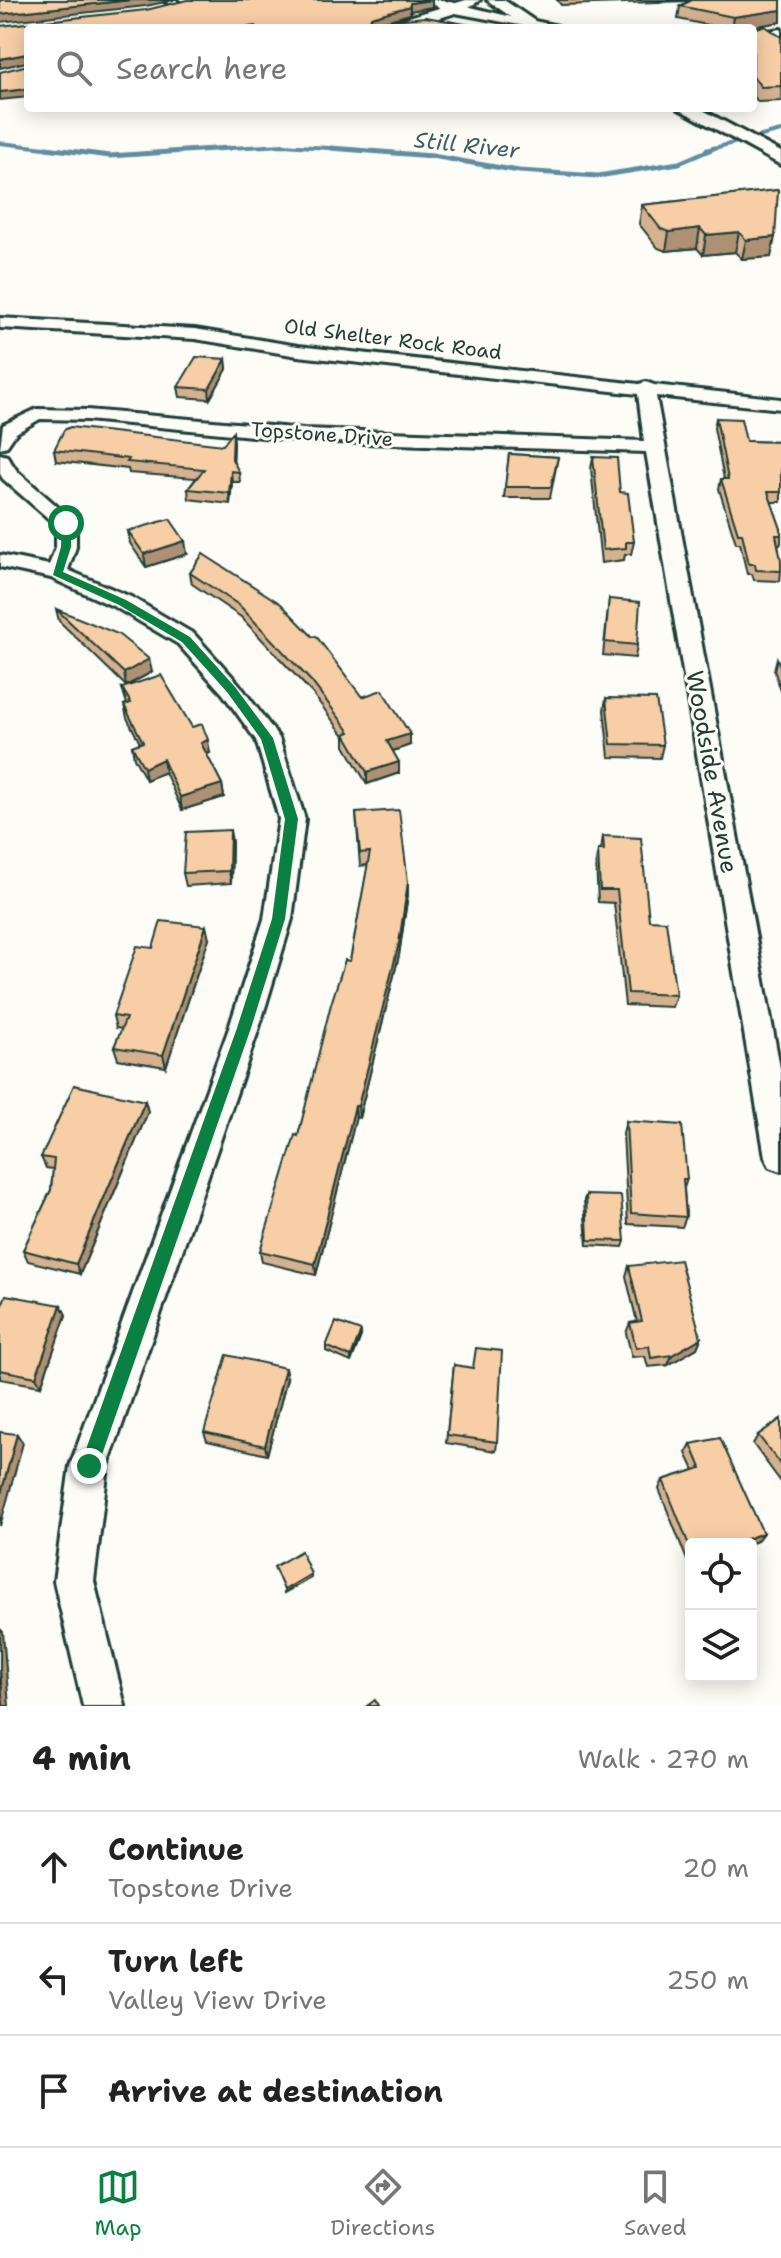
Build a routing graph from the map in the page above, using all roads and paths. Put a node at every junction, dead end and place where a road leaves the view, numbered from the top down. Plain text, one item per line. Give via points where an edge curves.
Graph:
1 (430, 0) edge
2 (475, 0) edge
3 (494, 0) edge
4 (167, 4) edge
5 (190, 4) edge
6 (455, 9) junction
7 (394, 24) edge
8 (526, 24) edge
9 (530, 24) edge
10 (781, 32) edge
11 (757, 35) edge
12 (693, 112) edge
13 (781, 159) edge
14 (0, 323) edge
15 (646, 387) junction
16 (781, 404) edge
17 (0, 442) edge
18 (654, 447) junction
19 (0, 460) edge
20 (0, 561) edge
21 (57, 573) junction
22 (781, 1157) edge
23 (104, 1706) edge

1 - 6 street
2 - 6 street
3 - 9 main road
4 - 5 street
6 - 7 street
6 - 8 street
10 - 11 street
12 - 13 main road
14 - 15 street, Old Shelter Rock Road via 195,334 397,363
15 - 16 street, Old Shelter Rock Road
15 - 18 street, Woodside Avenue
17 - 18 street, Topstone Drive via 9,429 37,414 304,435
18 - 22 street, Woodside Avenue
19 - 21 street via 66,523 66,547
20 - 21 street
21 - 23 street via 123,602 186,639 267,738 292,819 274,933 89,1466 74,1581

